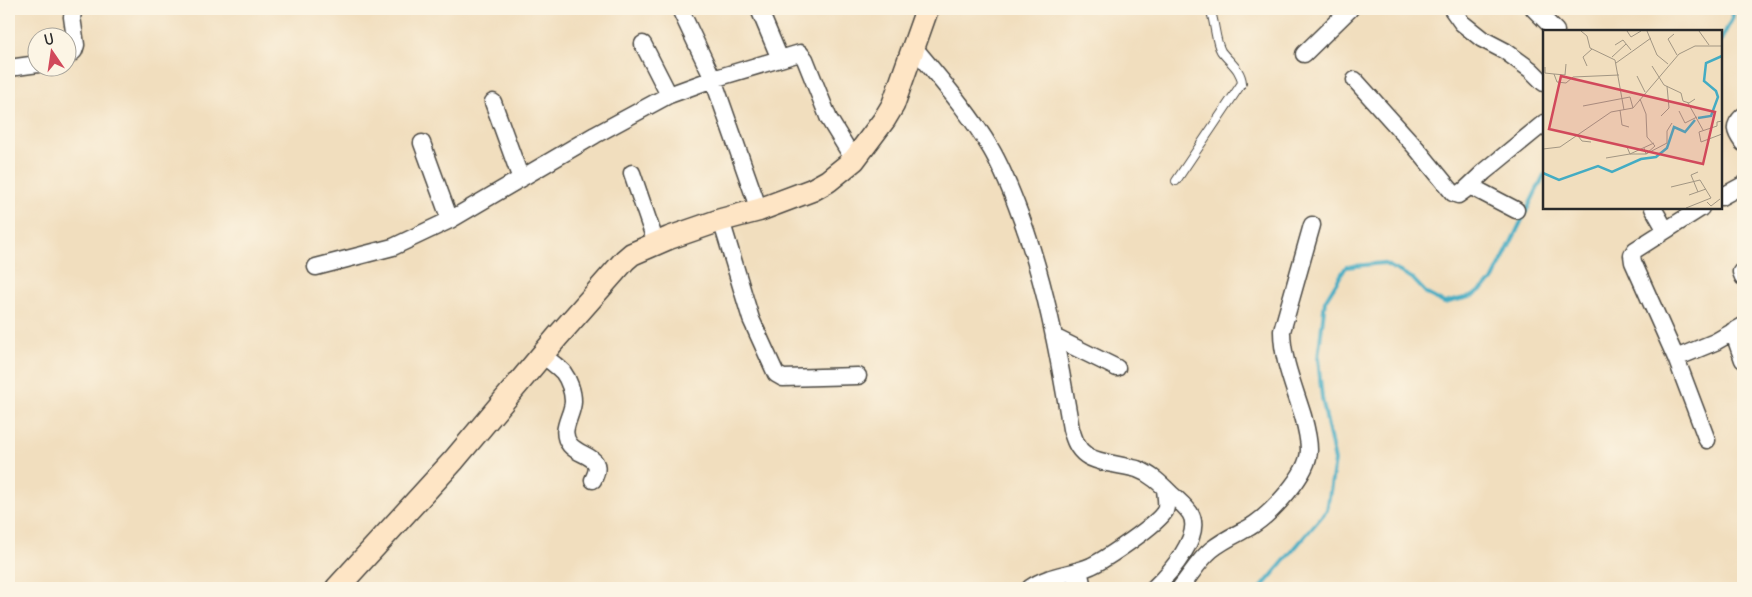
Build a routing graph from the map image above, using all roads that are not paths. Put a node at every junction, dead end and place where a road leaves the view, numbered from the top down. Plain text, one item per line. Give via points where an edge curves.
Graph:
1 (74, 9) edge
2 (680, 9) edge
3 (759, 9) edge
4 (927, 9) edge
5 (1210, 9) edge
6 (1350, 9) edge
7 (1452, 9) edge
8 (1534, 9) edge
9 (74, 28) edge
10 (1555, 30) edge
11 (643, 44) dead end
12 (913, 46) junction
13 (1304, 54) dead end
14 (780, 59) junction
15 (28, 65) edge
16 (9, 68) edge
17 (713, 79) junction
18 (1355, 80) dead end
19 (1543, 83) edge
20 (669, 95) junction
21 (493, 102) dead end
22 (1743, 116) edge
23 (1543, 123) edge
24 (422, 143) dead end
25 (1743, 144) edge
26 (854, 160) junction
27 (632, 173) dead end
28 (521, 179) junction
29 (1176, 181) dead end
30 (1743, 185) edge
31 (1470, 186) junction
32 (1722, 196) edge
33 (1654, 209) edge
34 (1699, 209) edge
35 (760, 210) junction
36 (1516, 210) dead end
37 (450, 220) junction
38 (720, 220) junction
39 (1312, 225) dead end
40 (1665, 229) junction
41 (656, 243) junction
42 (316, 267) dead end
43 (1738, 328) edge
44 (1054, 337) junction
45 (542, 355) junction
46 (1676, 358) junction
47 (1743, 360) edge
48 (1117, 368) dead end
49 (858, 376) dead end
50 (1707, 440) dead end
51 (593, 480) dead end
52 (1164, 488) junction
53 (1079, 570) junction
54 (337, 588) edge
55 (1030, 588) edge
56 (1083, 588) edge
57 (1154, 588) edge
58 (1180, 588) edge

1 - 9 street
2 - 17 street
3 - 14 street
4 - 12 street
5 - 29 lane via 1221,50 1242,76 1242,83
6 - 13 street
7 - 19 street via 1462,23 1531,70
8 - 10 street
11 - 20 street
12 - 26 street via 893,106
12 - 44 street via 992,150 1028,234 1042,278
14 - 17 street
14 - 26 street via 803,55 829,119
15 - 16 street
17 - 20 street
17 - 35 street
18 - 31 street via 1453,193 1458,195
20 - 28 street
21 - 28 street
22 - 25 street via 1735,130
23 - 31 street
24 - 37 street
26 - 35 street via 828,182
27 - 41 street
28 - 37 street
30 - 32 street
31 - 36 street
33 - 40 street
34 - 40 street
35 - 38 street
37 - 42 street via 393,247
38 - 41 street
38 - 49 street via 751,320 776,374 783,378
39 - 58 street via 1282,331 1286,358 1307,430 1309,451 1306,462 1297,480 1265,517 1209,552
40 - 46 street via 1632,255
41 - 45 street via 625,260
43 - 46 street
43 - 47 street
44 - 48 street
44 - 52 street via 1076,445 1094,460 1138,470 1153,477
45 - 51 street via 563,372 568,381 573,402 565,424 568,443 594,460 597,466
45 - 54 street via 454,460
46 - 50 street
52 - 53 street via 1167,505 1158,519 1104,559
52 - 57 street via 1190,514 1193,525 1192,534 1176,564
53 - 55 street via 1046,579
53 - 56 street

